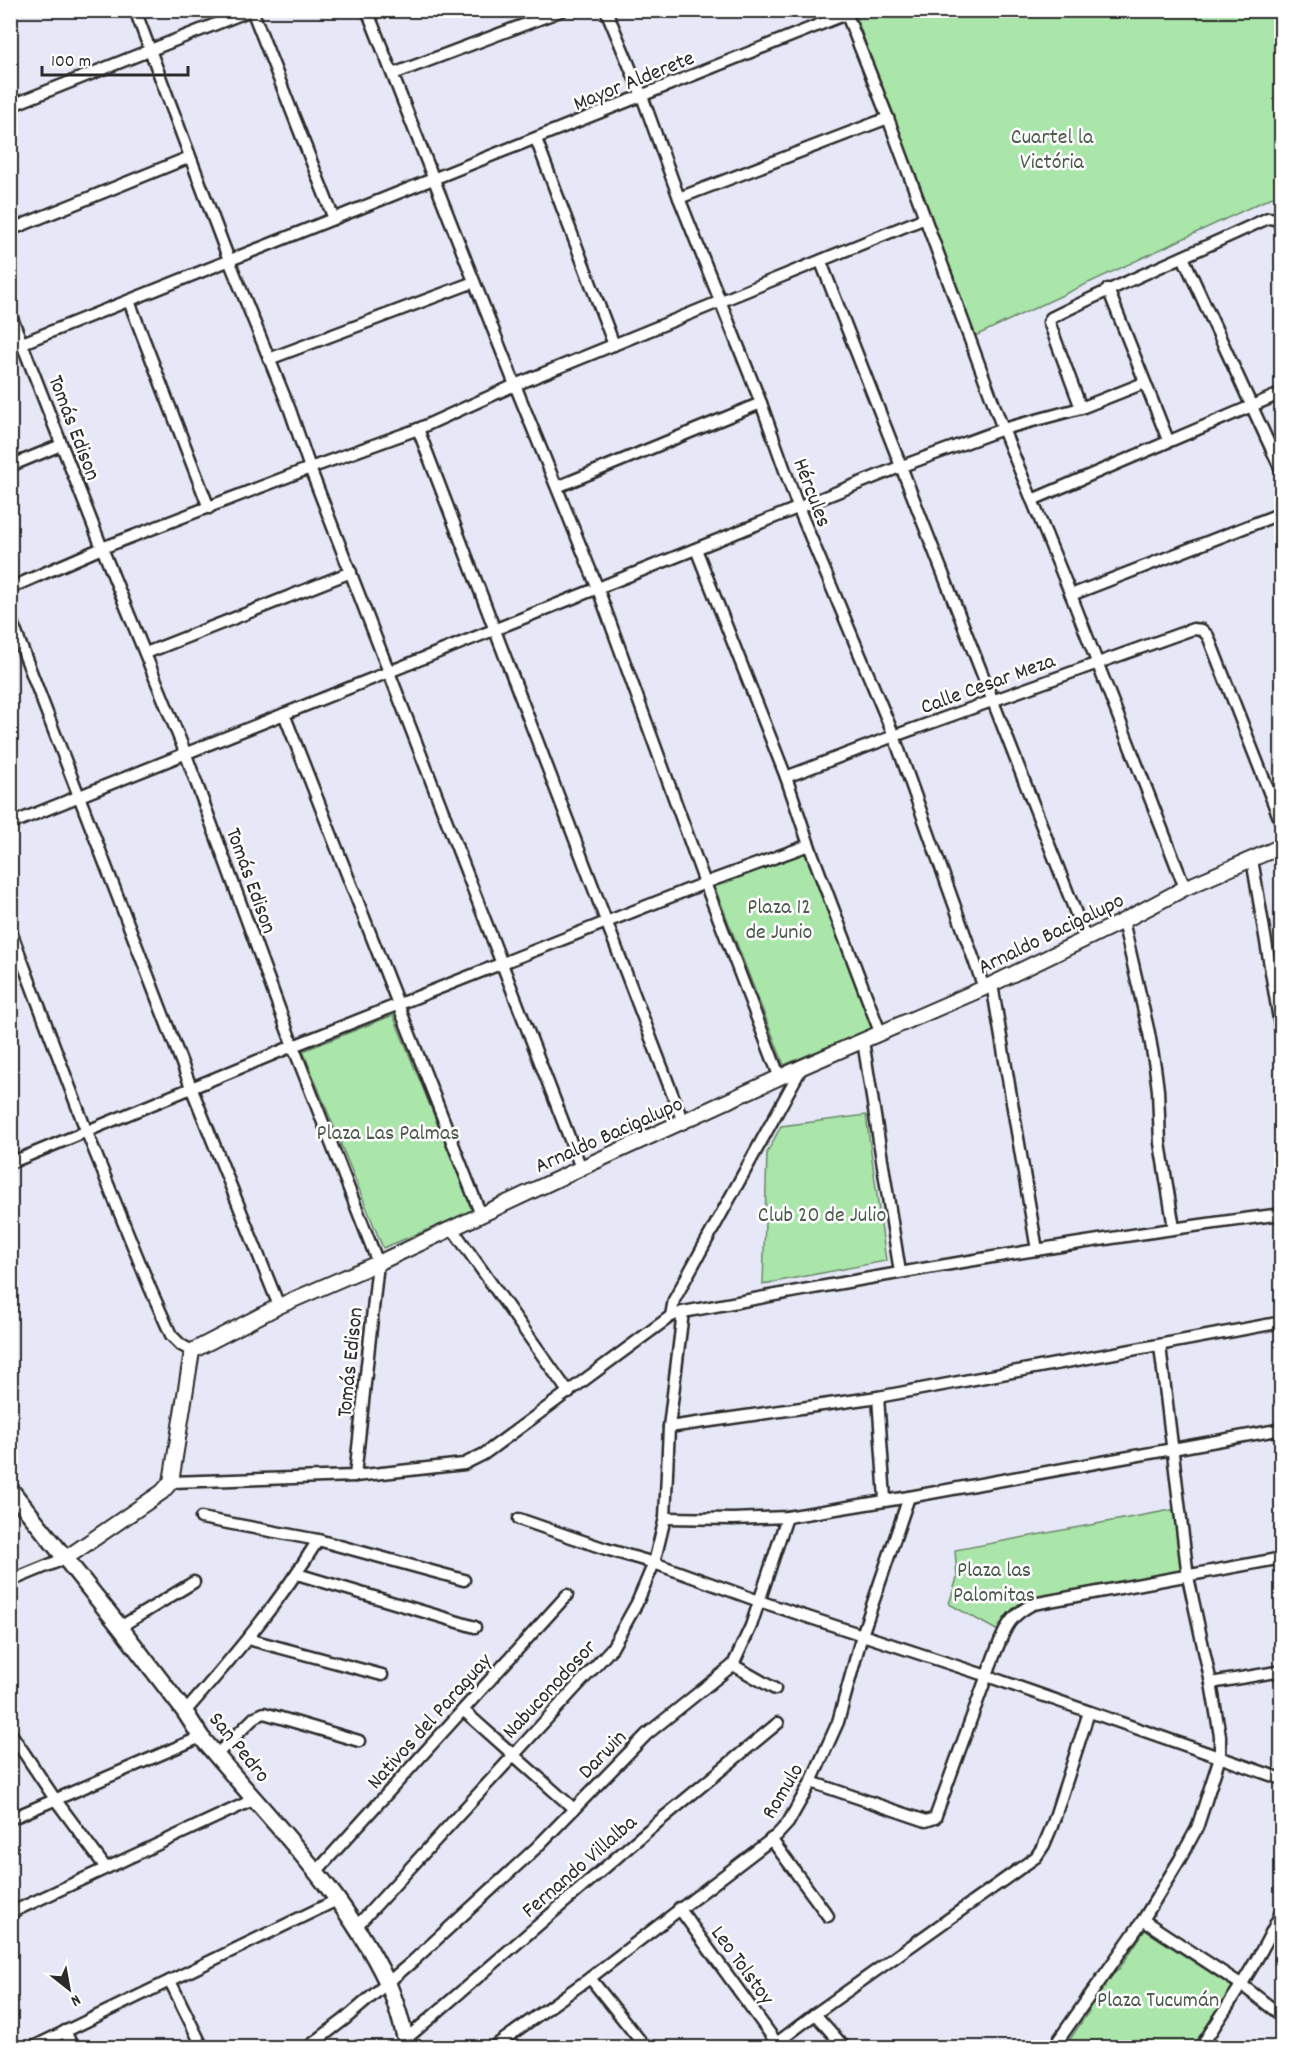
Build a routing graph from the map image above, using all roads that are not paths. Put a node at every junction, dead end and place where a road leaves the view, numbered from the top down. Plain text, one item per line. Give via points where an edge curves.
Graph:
1 (135, 10) edge
2 (251, 10) edge
3 (367, 10) edge
4 (563, 10) edge
5 (606, 10) edge
6 (846, 12) edge
7 (151, 50) junction
8 (393, 74) junction
9 (642, 96) junction
10 (10, 106) edge
11 (888, 118) junction
12 (536, 139) junction
13 (190, 156) junction
14 (434, 179) junction
15 (679, 198) junction
16 (334, 219) junction
17 (925, 219) junction
18 (1281, 227) edge
19 (10, 230) edge
20 (1183, 258) junction
21 (229, 260) junction
22 (821, 262) junction
23 (474, 282) junction
24 (1108, 289) junction
25 (129, 301) junction
26 (721, 302) junction
27 (10, 313) edge
28 (23, 343) junction
29 (614, 345) junction
30 (10, 348) edge
31 (269, 358) junction
32 (1144, 383) junction
33 (514, 385) junction
34 (1281, 393) edge
35 (761, 403) junction
36 (1252, 406) junction
37 (1081, 408) junction
38 (418, 429) junction
39 (1003, 429) junction
40 (1168, 440) junction
41 (61, 445) junction
42 (10, 466) edge
43 (902, 466) junction
44 (310, 468) junction
45 (1281, 472) edge
46 (557, 487) junction
47 (1032, 500) junction
48 (798, 507) junction
49 (209, 508) junction
50 (1281, 513) edge
51 (102, 548) junction
52 (696, 549) junction
53 (351, 572) junction
54 (10, 588) edge
55 (598, 589) junction
56 (1071, 595) junction
57 (10, 617) edge
58 (494, 630) junction
59 (146, 653) junction
60 (1098, 664) junction
61 (390, 670) junction
62 (994, 701) junction
63 (284, 714) junction
64 (894, 736) junction
65 (185, 752) junction
66 (786, 777) junction
67 (80, 796) junction
68 (10, 824) edge
69 (1281, 825) edge
70 (809, 845) junction
71 (1281, 846) edge
72 (1252, 859) junction
73 (705, 884) junction
74 (1185, 888) junction
75 (1123, 921) junction
76 (606, 923) junction
77 (10, 929) edge
78 (1086, 939) junction
79 (501, 963) junction
80 (988, 986) junction
81 (398, 1005) junction
82 (880, 1032) junction
83 (1281, 1037) edge
84 (863, 1041) junction
85 (293, 1046) junction
86 (802, 1067) junction
87 (780, 1078) junction
88 (191, 1087) junction
89 (683, 1122) junction
90 (86, 1130) junction
91 (10, 1163) edge
92 (581, 1168) junction
93 (1281, 1214) edge
94 (481, 1215) junction
95 (452, 1228) junction
96 (1174, 1228) junction
97 (1037, 1250) junction
98 (378, 1263) junction
99 (900, 1272) junction
100 (279, 1306) junction
101 (683, 1311) junction
102 (671, 1316) junction
103 (1281, 1322) edge
104 (1160, 1346) junction
105 (192, 1351) junction
106 (569, 1393) junction
107 (878, 1397) junction
108 (669, 1427) junction
109 (1281, 1429) edge
110 (1174, 1449) junction
111 (355, 1476) junction
112 (171, 1482) junction
113 (10, 1489) edge
114 (909, 1497) junction
115 (885, 1499) junction
116 (788, 1517) junction
117 (201, 1518) dead end
118 (664, 1518) junction
119 (519, 1520) dead end
120 (318, 1540) junction
121 (66, 1558) junction
122 (1281, 1558) edge
123 (654, 1563) junction
124 (297, 1574) junction
125 (1188, 1576) junction
126 (464, 1580) dead end
127 (10, 1581) edge
128 (194, 1582) dead end
129 (567, 1595) dead end
130 (759, 1601) junction
131 (120, 1627) junction
132 (475, 1627) dead end
133 (862, 1635) junction
134 (248, 1639) junction
135 (733, 1665) junction
136 (1281, 1671) edge
137 (382, 1675) dead end
138 (987, 1676) junction
139 (1211, 1683) junction
140 (775, 1689) dead end
141 (463, 1710) junction
142 (185, 1712) junction
143 (1089, 1712) junction
144 (778, 1723) dead end
145 (11, 1734) edge
146 (201, 1737) junction
147 (359, 1741) dead end
148 (513, 1754) junction
149 (216, 1755) junction
150 (1220, 1757) junction
151 (1281, 1779) edge
152 (811, 1782) junction
153 (55, 1799) junction
154 (255, 1799) junction
155 (574, 1809) junction
156 (10, 1819) edge
157 (771, 1839) junction
158 (106, 1868) junction
159 (317, 1871) junction
160 (339, 1899) junction
161 (679, 1908) junction
162 (1281, 1910) edge
163 (10, 1912) edge
164 (828, 1916) dead end
165 (1143, 1920) junction
166 (356, 1927) junction
167 (590, 1978) junction
168 (170, 1981) junction
169 (388, 1983) junction
170 (1242, 1985) junction
171 (814, 2014) junction
172 (1281, 2016) edge
173 (65, 2031) junction
174 (407, 2043) edge
175 (506, 2044) edge
176 (773, 2045) edge
177 (31, 2048) edge
178 (73, 2048) edge
179 (203, 2048) edge
180 (307, 2048) edge
181 (492, 2048) edge
182 (646, 2048) edge
183 (845, 2048) edge
184 (1053, 2048) edge
185 (1200, 2048) edge

1 - 7 street
2 - 7 street
2 - 16 street
3 - 8 street
4 - 8 street
5 - 9 street, Hércules
6 - 9 street, Mayor Alderete
6 - 11 street
7 - 10 street
7 - 13 street
8 - 14 street
9 - 12 street, Mayor Alderete
9 - 15 street, Hércules
11 - 15 street
11 - 17 street
12 - 14 street, Mayor Alderete
12 - 29 street
13 - 19 street
13 - 21 street
14 - 16 street, Mayor Alderete
14 - 23 street
15 - 26 street, Hércules
16 - 21 street, Mayor Alderete
17 - 22 street
17 - 39 street
18 - 20 street via 1276,219 1268,218
20 - 24 street
20 - 36 street
21 - 25 street, Mayor Alderete
21 - 31 street
22 - 26 street
22 - 43 street
23 - 31 street
23 - 33 street
24 - 32 street
24 - 37 street via 1050,320
25 - 28 street, Mayor Alderete
25 - 49 street
26 - 29 street
26 - 35 street, Hércules
27 - 28 street, Tomás Edison
28 - 30 street, Mayor Alderete
28 - 41 street, Tomás Edison
29 - 33 street
31 - 44 street
32 - 37 street
32 - 40 street
33 - 38 street
33 - 46 street
34 - 36 street
35 - 46 street
35 - 48 street, Hércules
36 - 40 street
36 - 45 street
37 - 39 street
38 - 44 street
38 - 58 street
39 - 43 street
39 - 47 street
40 - 47 street
41 - 42 street
41 - 51 street, Tomás Edison
43 - 48 street
43 - 62 street
44 - 49 street
44 - 53 street
46 - 55 street
47 - 56 street
48 - 52 street
48 - 64 street, Hércules
49 - 51 street
50 - 56 street
51 - 54 street
51 - 59 street, Tomás Edison
52 - 55 street
52 - 66 street
53 - 59 street
53 - 61 street
55 - 58 street
55 - 73 street
56 - 60 street
57 - 67 street
58 - 61 street
58 - 76 street
59 - 65 street, Tomás Edison
60 - 62 street, Calle Cesar Meza
60 - 69 street, Calle Cesar Meza via 1193,629 1202,630 1208,636
60 - 74 street
61 - 63 street
61 - 79 street
62 - 64 street, Calle Cesar Meza
62 - 78 street
63 - 65 street
63 - 81 street
64 - 66 street, Calle Cesar Meza
64 - 80 street, Hércules
65 - 67 street
65 - 85 street, Tomás Edison
66 - 70 street
67 - 68 street
67 - 88 street
70 - 73 street
70 - 82 street
71 - 72 street, Arnaldo Bacigalupo
72 - 74 street, Arnaldo Bacigalupo
72 - 83 street
73 - 76 street
73 - 87 street
74 - 75 street, Arnaldo Bacigalupo
75 - 78 street, Arnaldo Bacigalupo
75 - 96 street via 1153,1055 1160,1143
76 - 79 street
76 - 89 street
77 - 90 street
78 - 80 street, Arnaldo Bacigalupo
79 - 81 street
79 - 92 street
80 - 82 street, Arnaldo Bacigalupo
80 - 97 street, Hércules
81 - 85 street
81 - 94 street
82 - 84 street, Arnaldo Bacigalupo
84 - 86 street, Arnaldo Bacigalupo
84 - 99 street
85 - 88 street
85 - 98 street, Tomás Edison
86 - 87 street, Arnaldo Bacigalupo
86 - 102 street via 674,1300
87 - 89 street, Arnaldo Bacigalupo
88 - 90 street
88 - 100 street
89 - 92 street, Arnaldo Bacigalupo
90 - 91 street
90 - 105 street via 171,1335
92 - 94 street, Arnaldo Bacigalupo
93 - 96 street
94 - 95 street, Arnaldo Bacigalupo
95 - 98 street, Arnaldo Bacigalupo
95 - 106 street
96 - 97 street
97 - 99 street
98 - 100 street, Arnaldo Bacigalupo
98 - 111 street, Tomás Edison
99 - 101 street
100 - 105 street, Arnaldo Bacigalupo
101 - 102 street
101 - 108 street, Nabuconodosor
102 - 106 street
103 - 104 street
104 - 107 street
104 - 110 street
105 - 112 street
106 - 111 street via 464,1464
107 - 108 street
107 - 115 street
108 - 118 street, Nabuconodosor
109 - 110 street
110 - 114 street
110 - 125 street
111 - 112 street
112 - 121 street
113 - 121 main road, San Pedro
114 - 115 street
114 - 133 street, Romulo
115 - 116 street
116 - 118 street
116 - 130 street, Darwin
117 - 120 street
118 - 123 street, Nabuconodosor
119 - 123 street
120 - 124 street
120 - 126 street
121 - 127 street
121 - 131 main road, San Pedro
122 - 125 street
123 - 130 street
123 - 148 street, Nabuconodosor via 612,1648
124 - 132 street
124 - 134 street
125 - 138 street via 1030,1605 1013,1616
125 - 139 street
128 - 131 street
129 - 141 street, Nativos del Paraguay
130 - 133 street
130 - 135 street, Darwin
131 - 142 main road, San Pedro
133 - 138 street
133 - 152 street, Romulo via 838,1722
134 - 137 street
134 - 142 street
135 - 140 street
135 - 155 street, Darwin via 646,1734
136 - 139 street
138 - 143 street
138 - 152 street via 935,1818 926,1821
139 - 150 street
141 - 148 street
141 - 159 street, Nativos del Paraguay
142 - 146 main road, San Pedro
143 - 150 street
143 - 171 street via 1052,1826 1036,1857
144 - 174 street, Fernando Villalba via 652,1827
145 - 153 street
146 - 149 main road, San Pedro
146 - 153 street
147 - 149 street via 264,1713
148 - 155 street
148 - 166 street, Nabuconodosor
149 - 154 main road, San Pedro
150 - 151 street
150 - 165 street via 1197,1828
152 - 157 street, Romulo via 788,1823
153 - 156 street
153 - 158 street
154 - 158 street
154 - 159 main road, San Pedro
155 - 169 street, Darwin
157 - 161 street, Romulo
157 - 164 street
158 - 163 street
159 - 160 main road, San Pedro
160 - 166 main road, San Pedro
160 - 168 street
161 - 167 street, Romulo
161 - 176 street, Leo Tolstoy
162 - 170 street
165 - 170 street
165 - 184 street
166 - 169 main road, San Pedro
167 - 175 street, Romulo
167 - 182 street
168 - 173 street
168 - 179 street
169 - 174 main road, San Pedro
169 - 180 street, Darwin
170 - 172 street
170 - 185 street
171 - 176 street
171 - 183 street
173 - 177 street
173 - 178 street
175 - 181 street, Romulo

